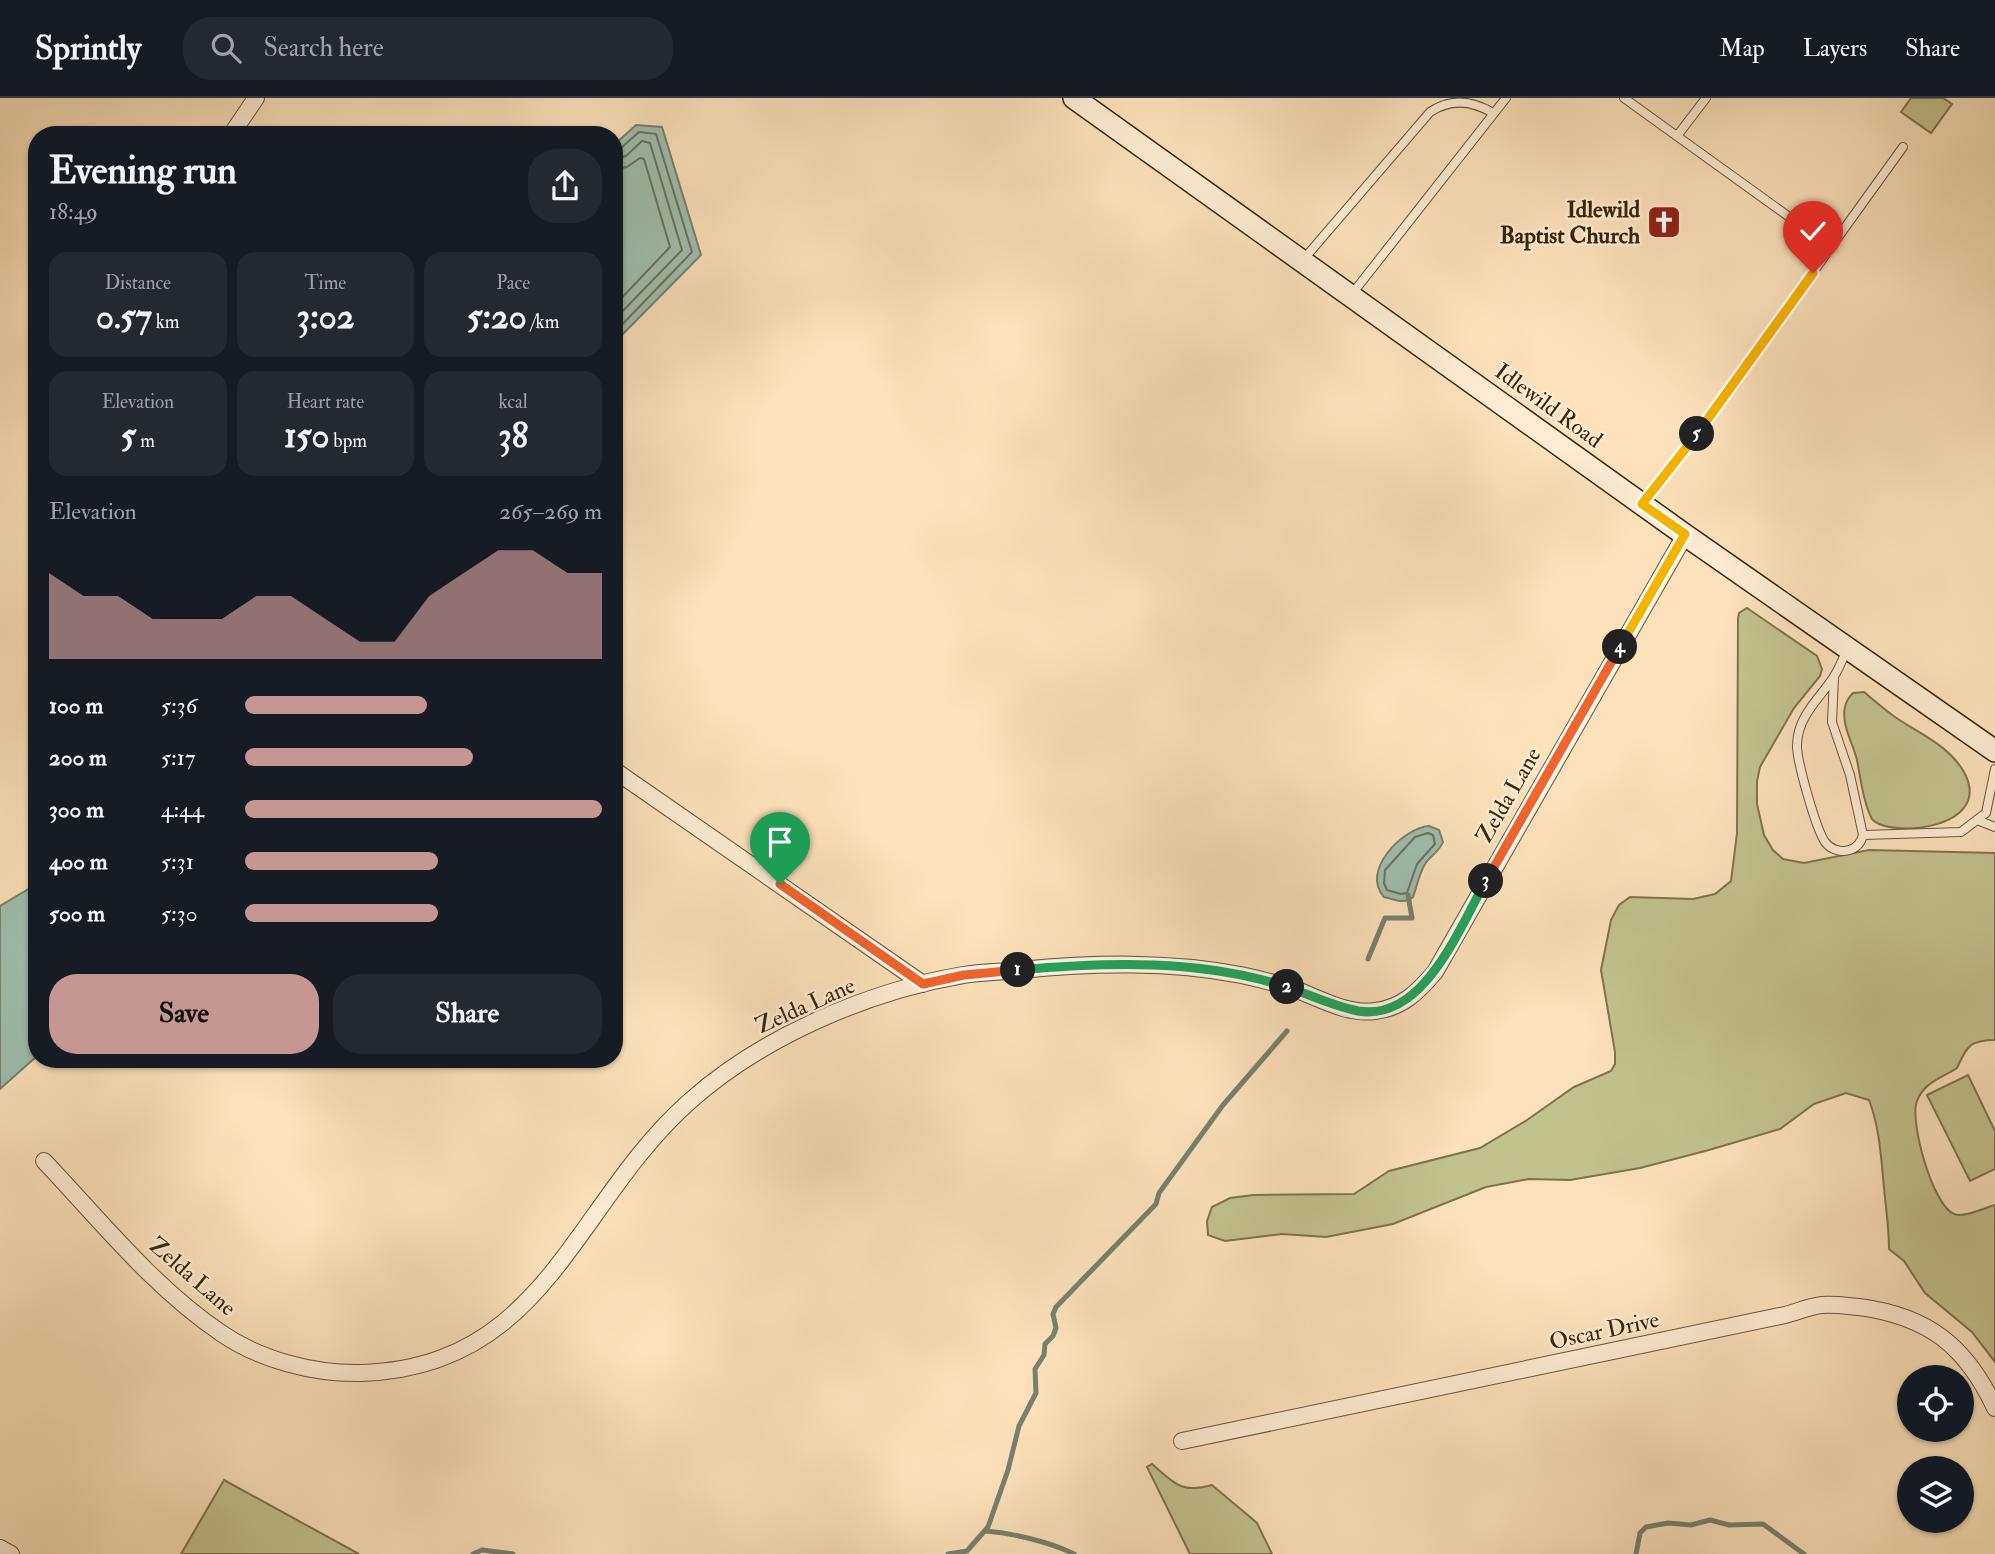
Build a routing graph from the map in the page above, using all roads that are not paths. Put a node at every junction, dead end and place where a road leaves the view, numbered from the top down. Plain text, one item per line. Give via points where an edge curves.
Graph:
1 (256, 98) edge
2 (1074, 98) edge
3 (1506, 98) edge
4 (1624, 98) edge
5 (1706, 98) edge
6 (1493, 113) junction
7 (237, 126) edge
8 (1677, 136) junction
9 (1903, 147) dead end
10 (1831, 247) junction
11 (1303, 260) junction
12 (1350, 296) junction
13 (1642, 504) junction
14 (1685, 534) junction
15 (1847, 649) junction
16 (1834, 677) junction
17 (1995, 751) edge
18 (1995, 769) edge
19 (623, 776) edge
20 (1977, 820) junction
21 (1995, 827) edge
22 (1863, 835) junction
23 (923, 984) junction
24 (44, 1161) dead end
25 (1995, 1408) edge
26 (1182, 1441) dead end
27 (0, 1548) edge
28 (11, 1554) edge

1 - 7 street
2 - 11 main road, Idlewild Road
3 - 6 lane
4 - 8 lane
5 - 8 lane
6 - 11 lane via 1465,103 1430,113
6 - 12 lane
8 - 10 lane
9 - 10 lane
10 - 13 lane via 1721,403
11 - 12 main road, Idlewild Road
12 - 13 main road, Idlewild Road
13 - 14 main road, Idlewild Road
14 - 15 main road, Idlewild Road
14 - 23 street, Zelda Lane via 1435,972 1401,1004 1359,1011 1282,985 1189,967 1105,964 964,975
15 - 16 lane
15 - 17 main road, Idlewild Road
16 - 22 lane via 1832,722
16 - 22 lane via 1804,717 1797,755 1825,842 1846,852 1855,848
18 - 20 lane via 1986,813
19 - 23 street
20 - 21 lane
20 - 22 lane via 1961,832
23 - 24 street, Zelda Lane via 854,1005 773,1042 709,1084 643,1151 529,1301 472,1344 416,1366 334,1372 290,1364 223,1335 155,1278
25 - 26 street, Oscar Drive via 1963,1356 1926,1326 1882,1310 1821,1305
27 - 28 street

